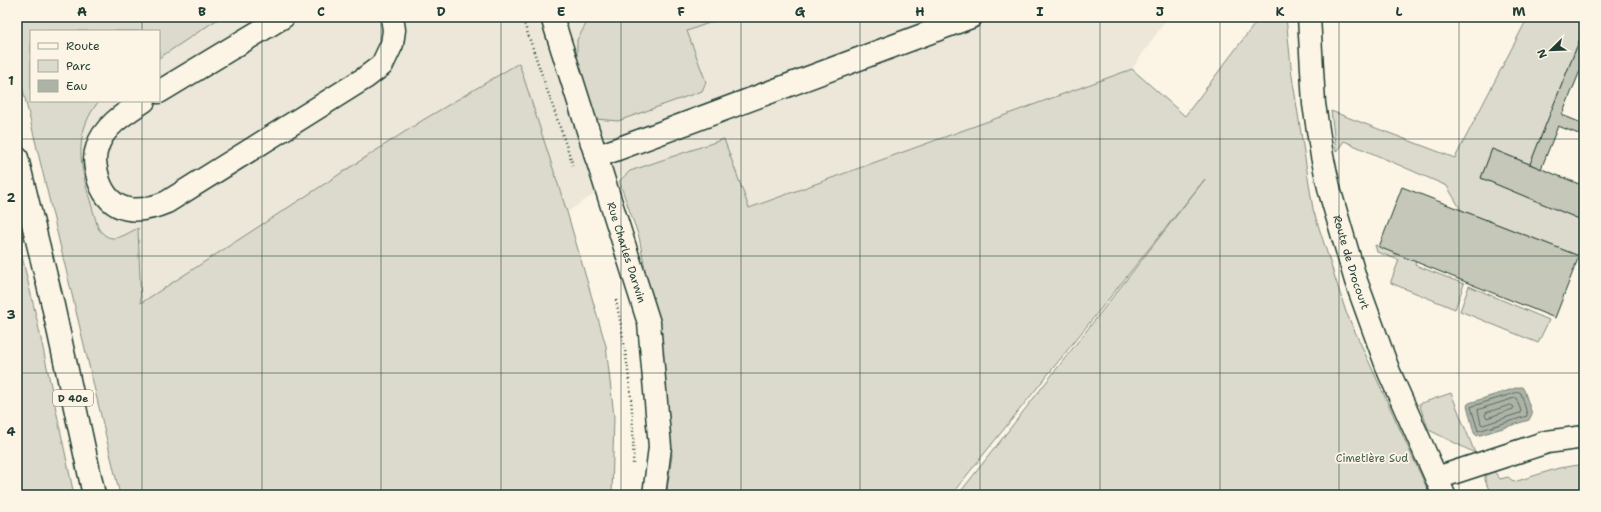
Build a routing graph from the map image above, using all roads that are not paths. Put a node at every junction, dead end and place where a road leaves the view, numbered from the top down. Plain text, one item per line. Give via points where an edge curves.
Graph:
1 (283, 17) edge
2 (392, 17) edge
3 (552, 17) edge
4 (971, 17) edge
5 (1309, 17) edge
6 (160, 91) edge
7 (142, 102) edge
8 (596, 157) junction
9 (17, 158) edge
10 (1584, 437) edge
11 (1440, 487) edge
12 (94, 495) edge
13 (654, 495) edge

1 - 6 street
2 - 7 street via 392,44 382,65 365,78 167,202 148,209 133,210 123,208 107,196 100,184 95,164 97,148 104,133 126,112
3 - 8 street, Rue Charles Darwin
4 - 8 street
5 - 11 street, Route de Drocourt via 1314,104 1330,192 1356,281 1389,372
8 - 13 street, Rue Charles Darwin via 649,323 660,447
9 - 12 street, D 40e via 52,301
10 - 11 street via 1546,442

